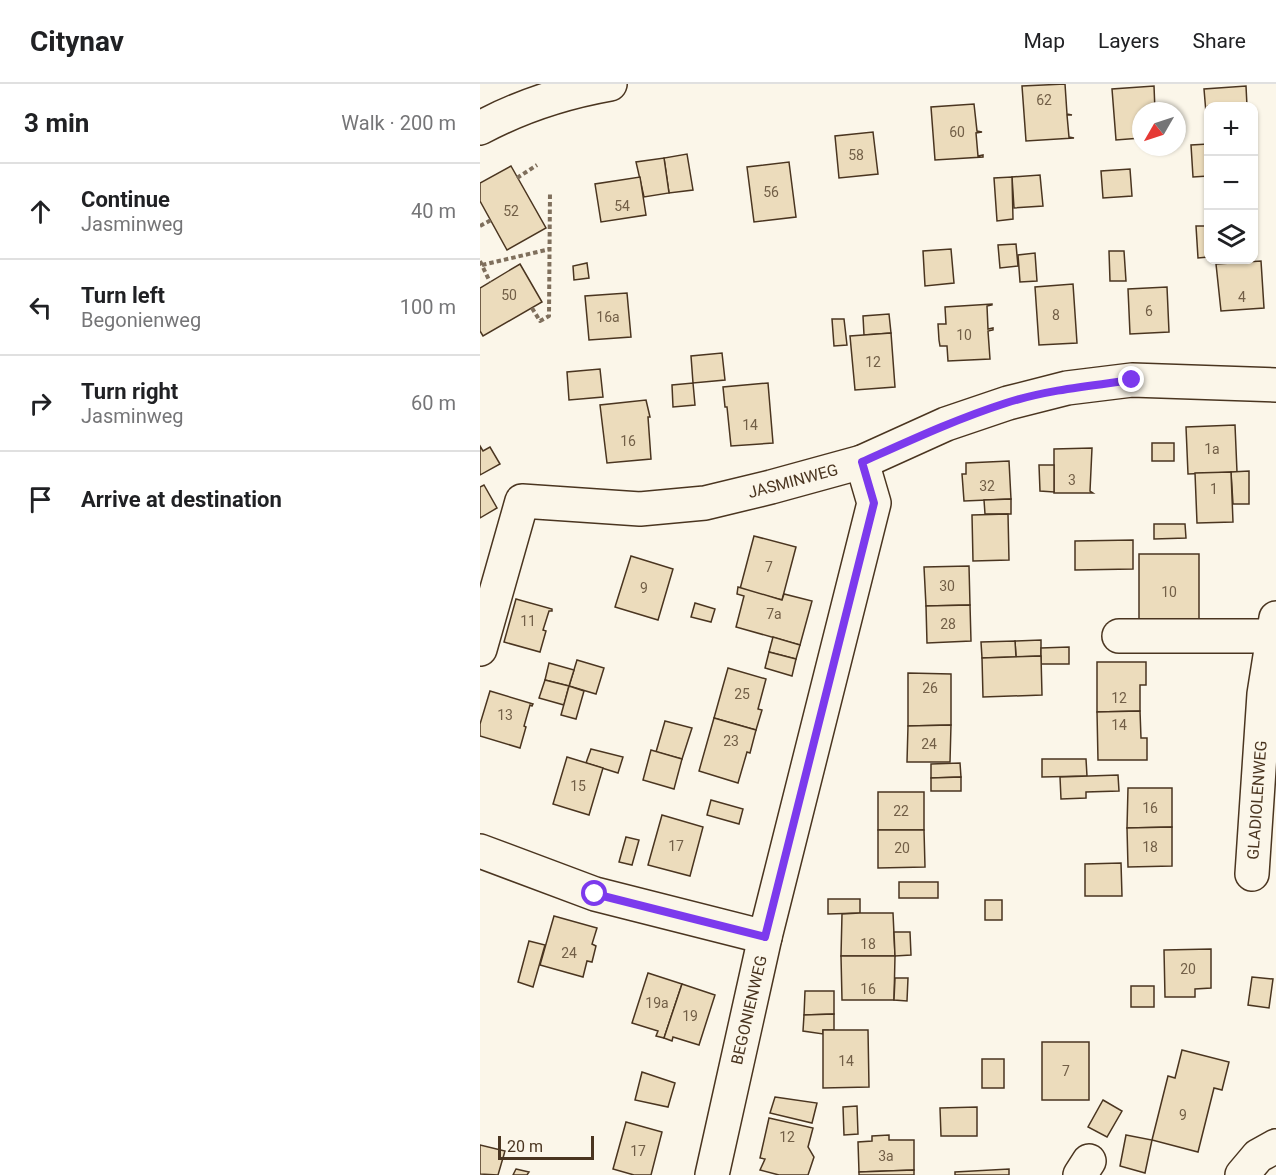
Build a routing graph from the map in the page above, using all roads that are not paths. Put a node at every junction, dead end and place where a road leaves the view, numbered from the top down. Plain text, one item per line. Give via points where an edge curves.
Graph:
1 (610, 84) edge
2 (480, 128) edge
3 (1276, 385) edge
4 (862, 462) junction
5 (1274, 627) edge
6 (1119, 636) dead end
7 (480, 649) edge
8 (480, 851) edge
9 (1252, 874) dead end
10 (765, 937) junction
11 (1276, 1146) edge
12 (712, 1175) edge
13 (1242, 1175) edge

1 - 2 street via 543,101
3 - 4 street, JASMINWEG via 1132,380 1067,388 946,424
4 - 7 street, JASMINWEG via 705,503 640,509 522,501
4 - 10 street, BEGONIENWEG via 874,503
5 - 6 street
5 - 9 street, GLADIOLENWEG via 1264,694
8 - 10 street via 595,894
10 - 12 street, BEGONIENWEG
11 - 13 street via 1258,1156

